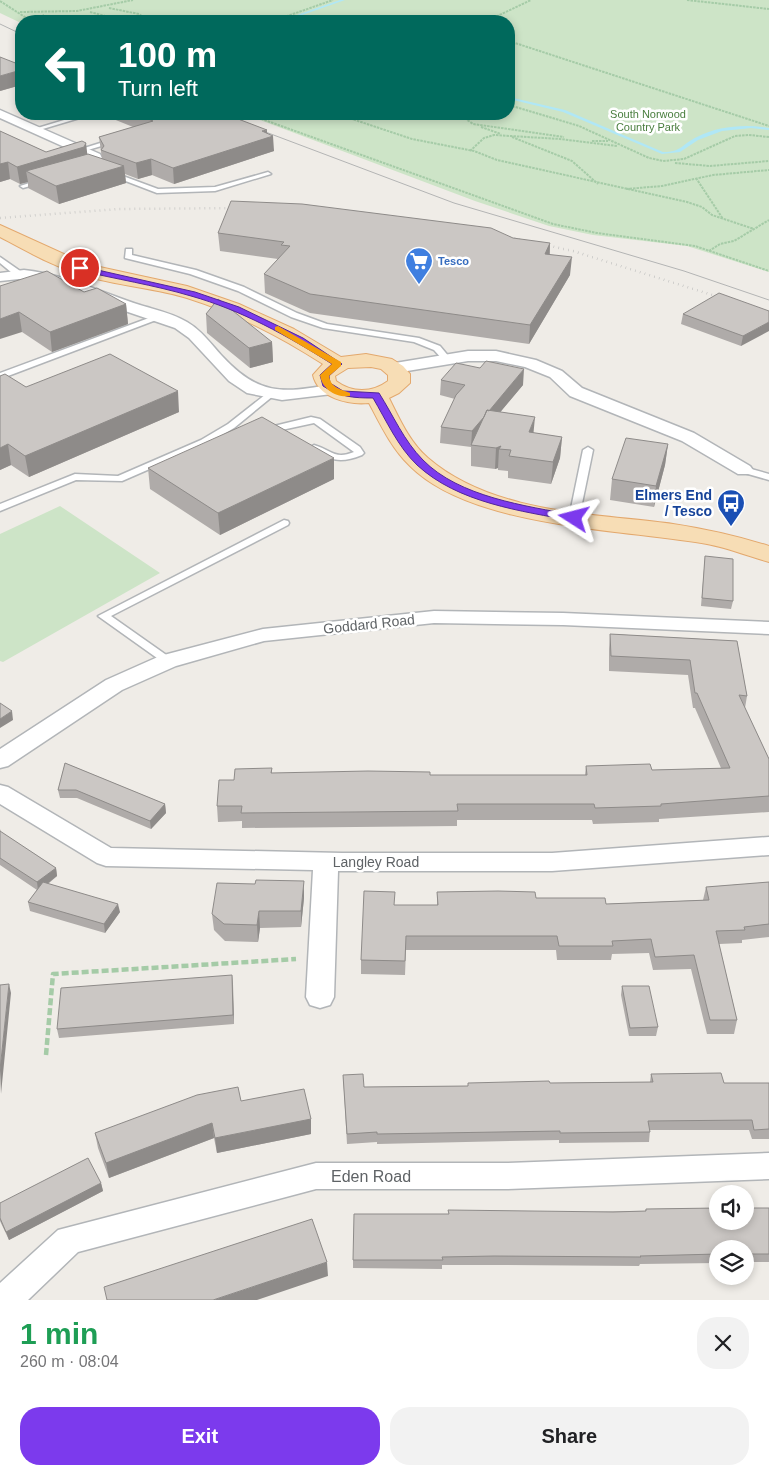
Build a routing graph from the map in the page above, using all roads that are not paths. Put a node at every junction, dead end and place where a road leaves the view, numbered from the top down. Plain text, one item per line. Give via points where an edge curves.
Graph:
1 (0, 114) edge
2 (69, 120) edge
3 (34, 130) junction
4 (125, 137) edge
5 (81, 150) junction
6 (89, 168) joint
7 (268, 174) dead end
8 (50, 178) edge
9 (22, 186) dead end
10 (3, 232) edge
11 (129, 251) dead end
12 (0, 259) edge
13 (20, 275) junction
14 (0, 277) edge
15 (160, 317) junction
16 (446, 358) junction
17 (338, 364) junction
18 (395, 368) junction
19 (0, 376) edge
20 (332, 390) junction
21 (270, 394) junction
22 (376, 395) junction
23 (299, 440) joint
24 (588, 450) dead end
25 (744, 470) joint
26 (769, 477) edge
27 (0, 508) edge
28 (574, 518) junction
29 (284, 523) dead end
30 (769, 554) edge
31 (769, 628) edge
32 (168, 661) junction
33 (0, 760) edge
34 (0, 793) edge
35 (769, 846) edge
36 (326, 862) junction
37 (320, 997) dead end
38 (769, 1166) edge
39 (5, 1300) edge

1 - 3 street
2 - 3 lane
3 - 5 street
4 - 5 lane
5 - 6 street via 96,157 98,162
6 - 7 lane via 157,191 215,190
8 - 9 lane
10 - 17 main road via 44,254 80,268 192,294 236,309 300,340
11 - 16 lane via 128,256 193,272 242,289 294,316 326,326 416,340 437,348
12 - 13 lane
13 - 14 street
13 - 15 street via 45,279
15 - 19 lane
15 - 21 street via 183,326 201,339 244,384
16 - 18 street
16 - 25 street via 496,356 530,363 556,374 576,392 688,437
17 - 18 main road via 366,360
17 - 20 main road via 324,375
18 - 22 main road via 400,374 399,383 393,389
20 - 21 street
20 - 22 main road via 353,396
21 - 27 lane via 246,419 204,442 119,479 75,477
22 - 28 main road via 405,444 420,462 445,482 506,505
23 - 23 lane via 272,427 317,421 359,453 338,460
24 - 28 lane
25 - 26 lane
28 - 30 main road via 707,537
29 - 32 lane via 103,616
31 - 32 street, Goddard Road via 434,617 263,635
32 - 33 street, Goddard Road via 114,685
34 - 36 street, Langley Road via 106,857
35 - 36 street, Langley Road via 552,862
36 - 37 street
38 - 39 street, Eden Road via 507,1176 316,1176 69,1240

